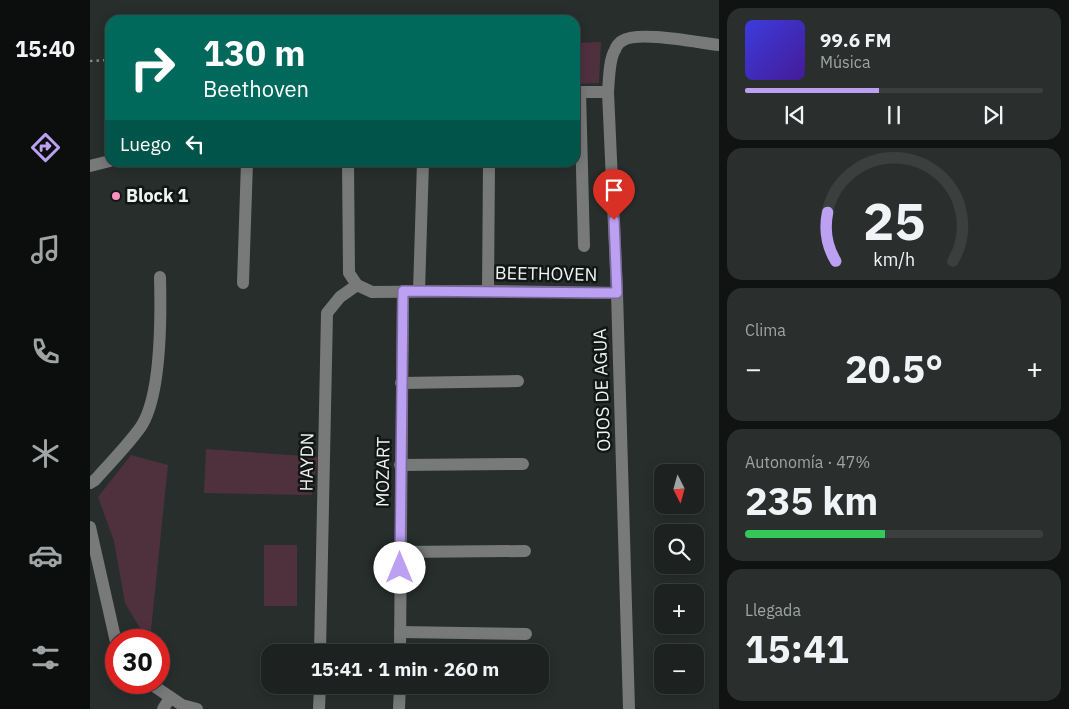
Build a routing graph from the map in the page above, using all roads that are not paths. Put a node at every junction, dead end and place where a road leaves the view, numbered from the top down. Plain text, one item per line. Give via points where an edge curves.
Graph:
1 (719, 45) edge
2 (580, 92) edge
3 (608, 92) junction
4 (580, 158) edge
5 (105, 162) edge
6 (90, 166) edge
7 (247, 167) edge
8 (348, 167) edge
9 (423, 167) edge
10 (489, 167) edge
11 (584, 246) dead end
12 (160, 277) dead end
13 (243, 283) dead end
14 (357, 285) junction
15 (403, 291) junction
16 (419, 291) junction
17 (488, 291) junction
18 (617, 293) junction
19 (518, 381) dead end
20 (401, 383) junction
21 (523, 464) dead end
22 (400, 466) junction
23 (90, 483) edge
24 (90, 527) edge
25 (525, 551) dead end
26 (399, 552) junction
27 (113, 629) edge
28 (400, 632) junction
29 (526, 634) dead end
30 (320, 644) edge
31 (400, 644) edge
32 (164, 694) edge
33 (320, 694) edge
34 (400, 694) edge
35 (170, 698) junction
36 (163, 709) edge
37 (197, 709) edge
38 (319, 709) edge
39 (399, 709) edge
40 (629, 709) edge

1 - 3 street, OJOS DE AGUA via 647,36 622,41 613,51
2 - 3 street
3 - 18 street, OJOS DE AGUA
4 - 11 street
5 - 6 street
7 - 13 street
8 - 14 street via 349,274
9 - 16 street
10 - 17 street
12 - 23 street via 161,309 154,393 141,427
14 - 15 street, BEETHOVEN via 372,292
14 - 30 street, HAYDN via 340,297 327,313
15 - 16 street, BEETHOVEN
15 - 20 street, MOZART
16 - 17 street, BEETHOVEN
17 - 18 street, BEETHOVEN
18 - 40 street, OJOS DE AGUA
19 - 20 street
20 - 22 street, MOZART
21 - 22 street
22 - 26 street, MOZART
24 - 27 street
25 - 26 street
26 - 28 street, MOZART
28 - 29 street
28 - 31 street, MOZART
32 - 35 street
33 - 38 street
34 - 39 street
35 - 36 street
35 - 37 street

